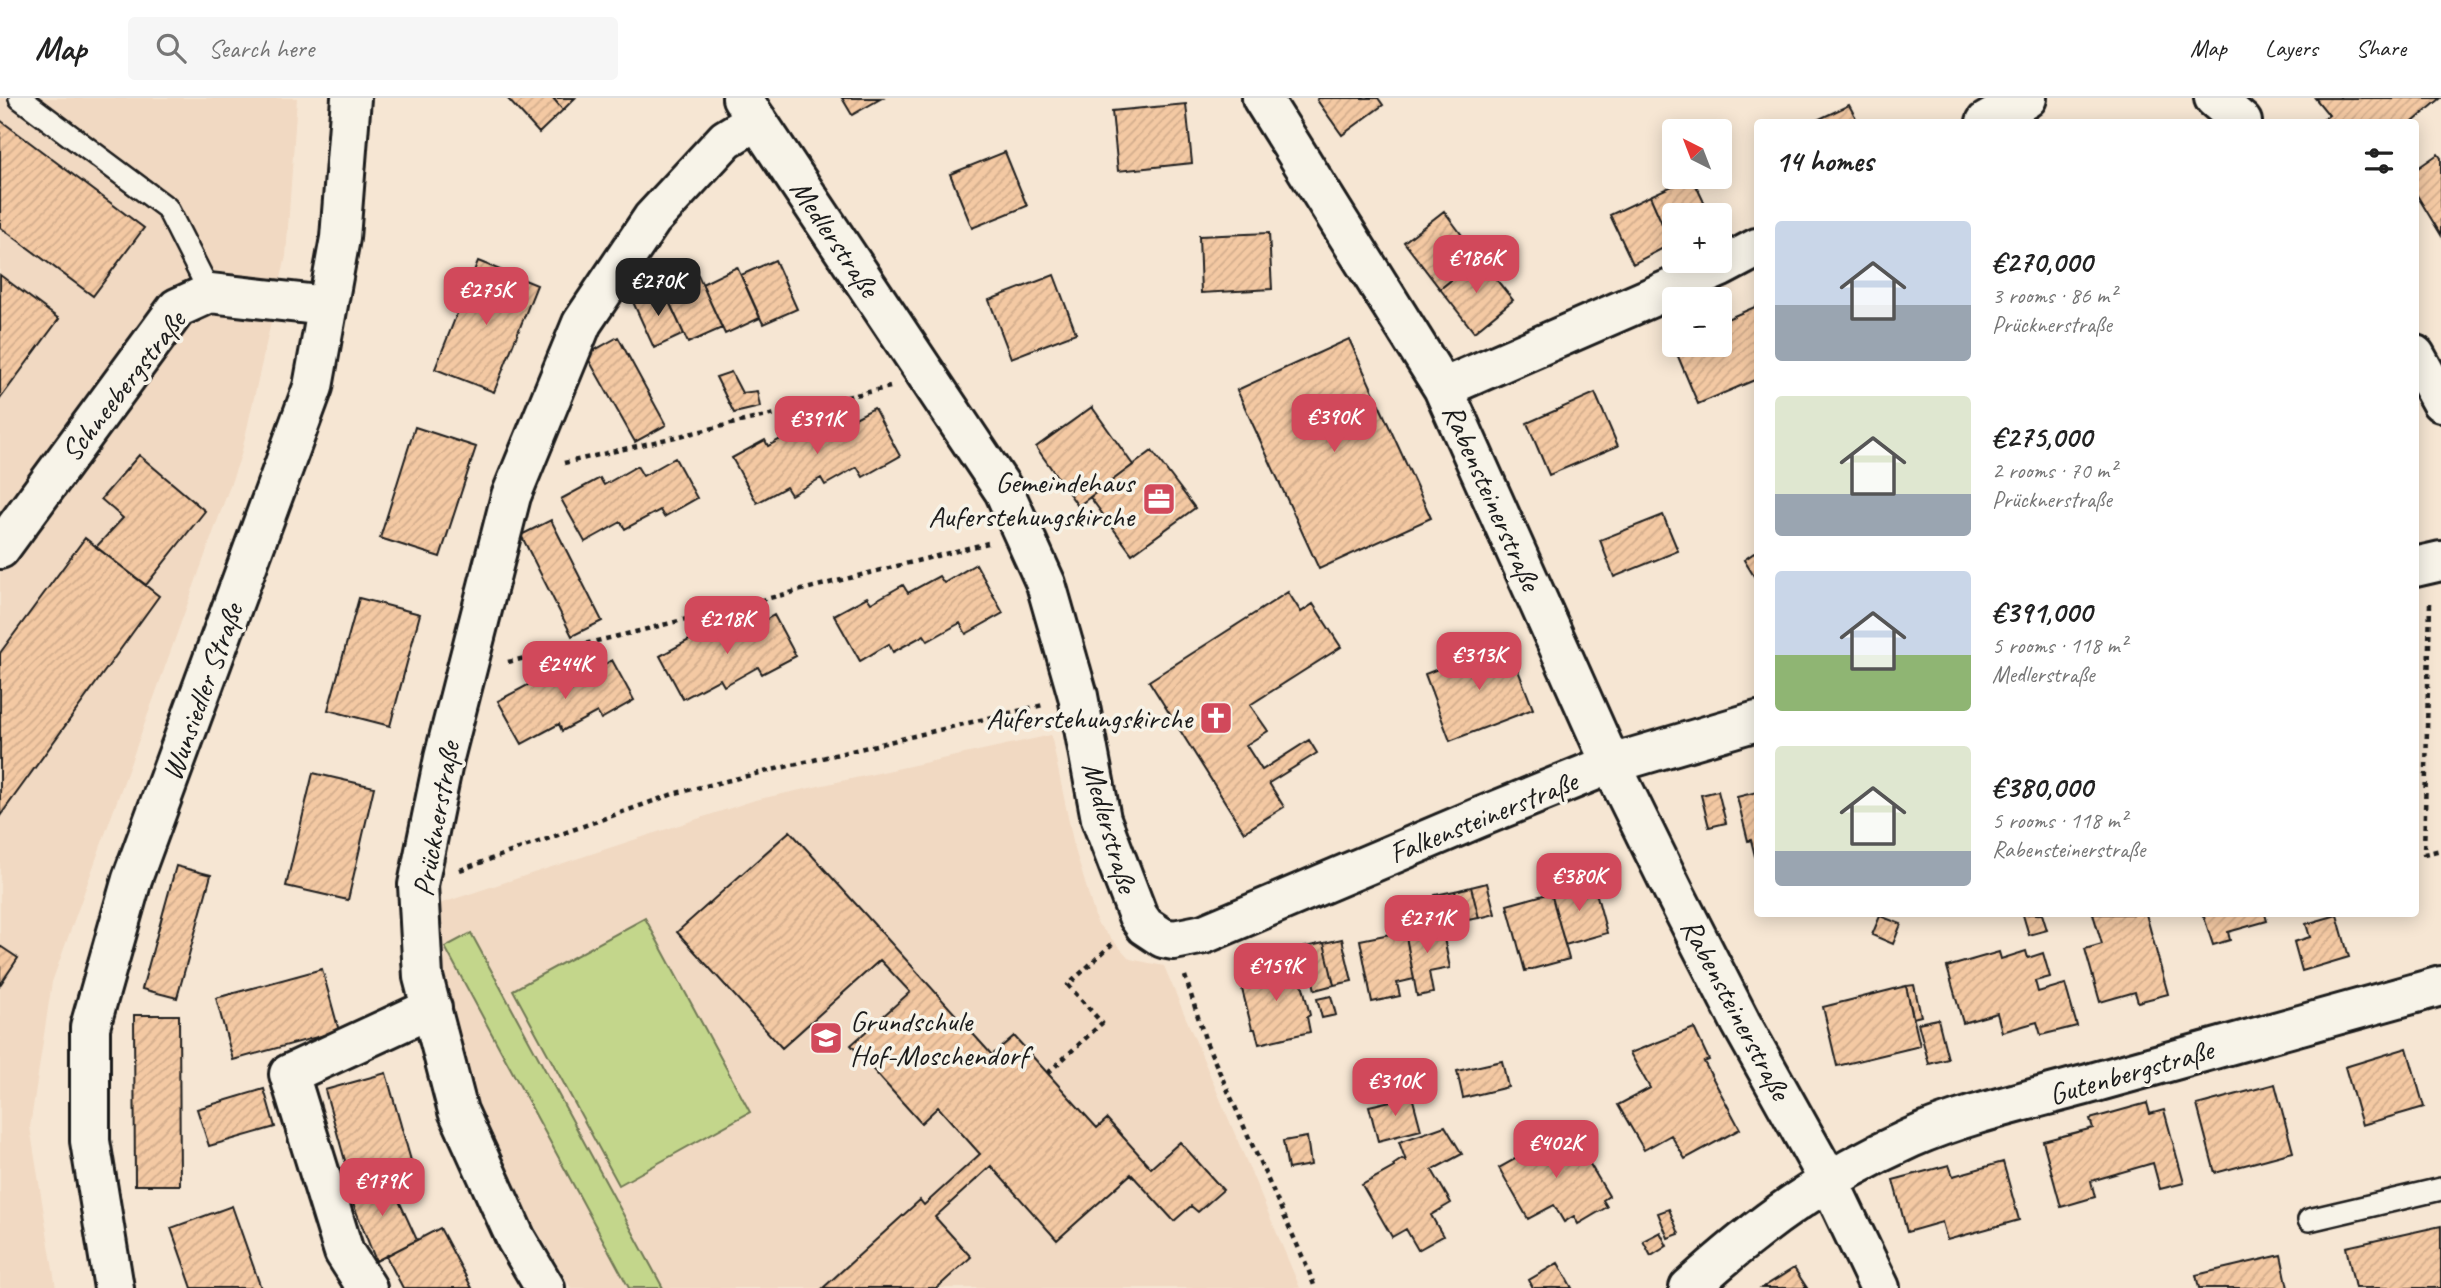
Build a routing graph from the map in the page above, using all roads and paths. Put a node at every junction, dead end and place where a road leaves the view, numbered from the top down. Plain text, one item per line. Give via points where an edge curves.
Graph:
1 (20, 98) edge
2 (351, 98) edge
3 (1262, 98) edge
4 (2027, 98) edge
5 (2214, 98) edge
6 (749, 109) edge
7 (1991, 119) edge
8 (2238, 119) edge
9 (1754, 250) edge
10 (210, 293) junction
11 (327, 306) junction
12 (2419, 362) edge
13 (928, 378) junction
14 (1443, 388) junction
15 (2441, 402) edge
16 (521, 473) junction
17 (1023, 534) junction
18 (0, 549) edge
19 (2429, 564) edge
20 (466, 672) junction
21 (1078, 696) junction
22 (1754, 723) edge
23 (1611, 764) junction
24 (2441, 850) edge
25 (418, 885) junction
26 (1138, 916) junction
27 (1174, 940) junction
28 (2441, 986) edge
29 (432, 1008) junction
30 (1048, 1073) dead end
31 (1829, 1181) junction
32 (2441, 1189) edge
33 (2309, 1220) dead end
34 (114, 1288) edge
35 (367, 1288) edge
36 (545, 1288) edge
37 (1315, 1288) edge
38 (1689, 1288) edge
39 (1880, 1288) edge

1 - 10 lane via 167,208
2 - 11 street, Wunsiedler Straße via 340,238
3 - 14 street, Rabensteinerstraße
4 - 7 street
5 - 8 street
6 - 13 street, Medlerstraße
6 - 16 street, Prücknerstraße via 652,219 582,323
9 - 14 street
10 - 11 street, Schneebergstraße
10 - 18 street, Schneebergstraße via 177,308
11 - 34 street, Wunsiedler Straße via 313,387 132,879 90,1027 90,1141
12 - 15 street
13 - 16 path
13 - 17 street, Medlerstraße via 1004,491
14 - 23 street, Rabensteinerstraße
16 - 20 street, Prücknerstraße via 511,496
17 - 20 path
17 - 21 street, Medlerstraße via 1046,584
19 - 24 path via 2424,854
20 - 25 street, Prücknerstraße
21 - 25 path via 676,793
21 - 26 street, Medlerstraße via 1101,819
22 - 23 street, Falkensteinerstraße
23 - 27 street, Falkensteinerstraße via 1204,934
23 - 31 street, Rabensteinerstraße via 1723,989
25 - 29 street, Prücknerstraße via 423,977
26 - 27 street, Medlerstraße via 1155,933
26 - 30 path via 1069,985 1102,1023
27 - 37 path via 1206,1042
28 - 31 street, Gutenbergstraße via 1956,1122 1913,1137
29 - 35 street via 289,1074 344,1252
29 - 36 street, Prücknerstraße via 458,1111 516,1238
31 - 38 street via 1760,1226
31 - 39 street, Rabensteinerstraße
32 - 33 lane

